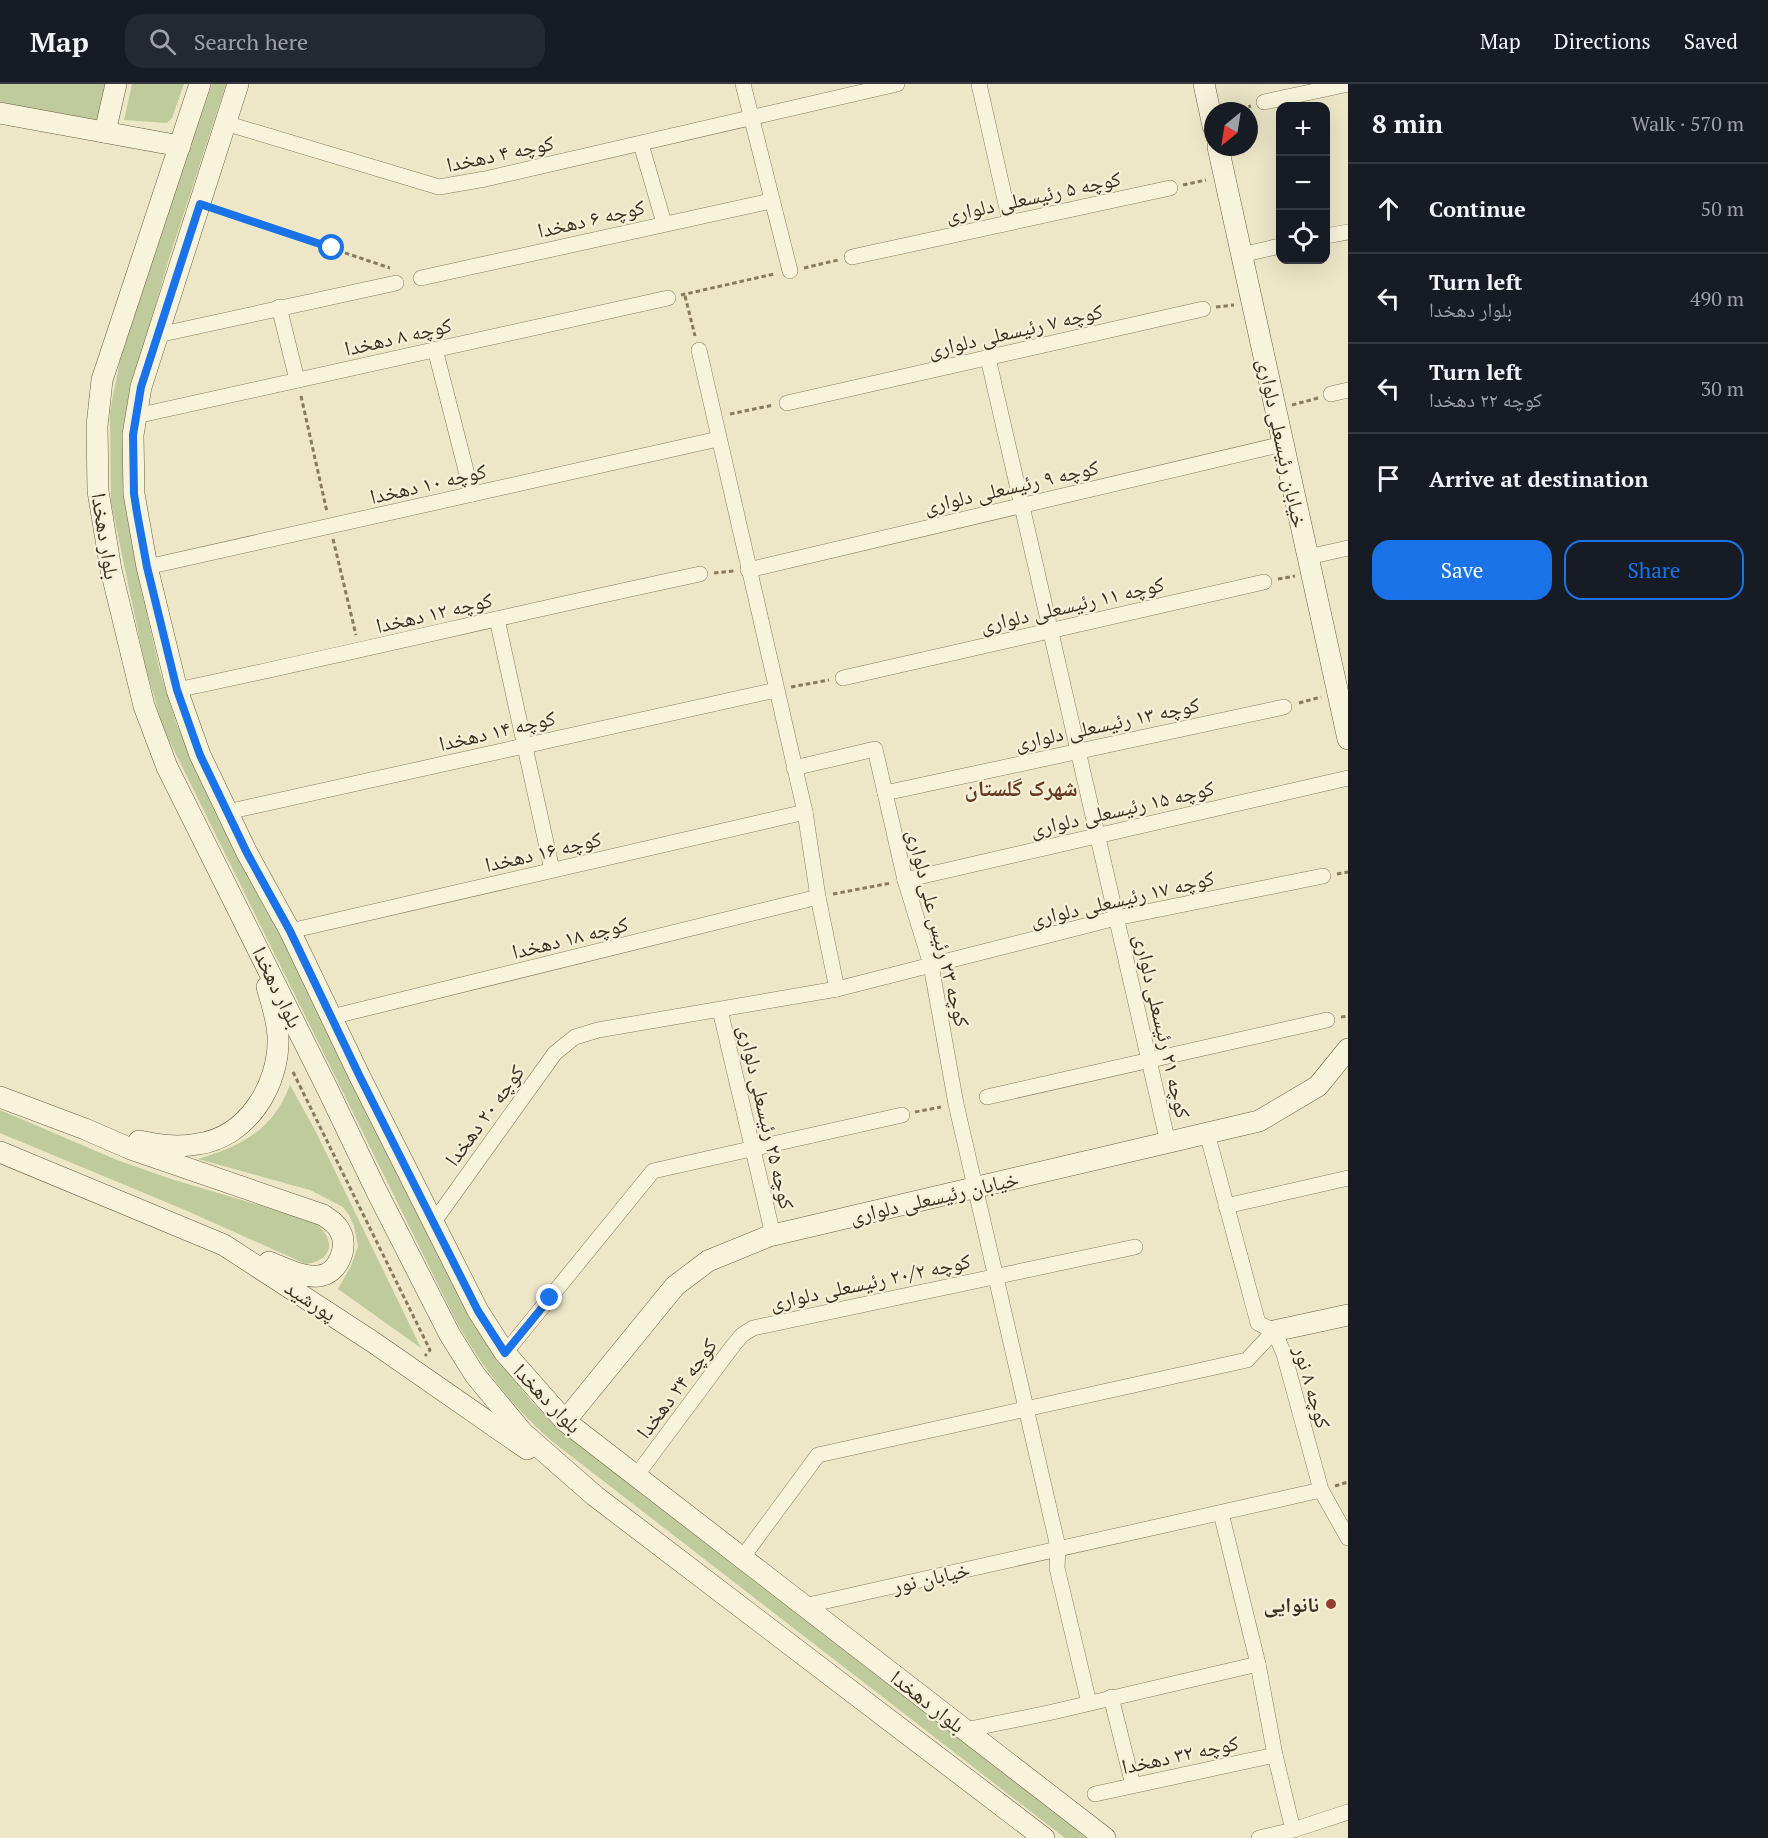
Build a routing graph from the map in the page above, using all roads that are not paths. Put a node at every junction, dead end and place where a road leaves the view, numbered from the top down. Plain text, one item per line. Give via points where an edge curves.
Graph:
1 (116, 84) edge
2 (200, 84) edge
3 (238, 84) edge
4 (743, 84) edge
5 (897, 84) edge
6 (979, 84) edge
7 (1204, 84) edge
8 (1348, 84) edge
9 (1208, 102) edge
10 (1264, 102) dead end
11 (0, 113) edge
12 (751, 118) junction
13 (225, 123) junction
14 (105, 132) junction
15 (180, 146) junction
16 (643, 151) dead end
17 (1220, 156) edge
18 (1170, 188) road end
19 (771, 201) junction
20 (1010, 222) junction
21 (664, 223) junction
22 (1348, 231) edge
23 (1330, 235) edge
24 (1276, 247) edge
25 (1241, 255) junction
26 (852, 257) road end
27 (790, 271) road end
28 (420, 278) road end
29 (396, 283) dead end
30 (668, 298) road end
31 (279, 308) junction
32 (1203, 309) road end
33 (158, 334) junction
34 (435, 350) junction
35 (699, 350) road end
36 (988, 358) junction
37 (297, 380) junction
38 (1348, 390) edge
39 (1331, 394) road end
40 (787, 403) road end
41 (136, 416) junction
42 (718, 439) junction
43 (1283, 444) junction
44 (472, 494) junction
45 (1022, 505) junction
46 (1348, 548) edge
47 (1310, 565) junction
48 (147, 567) junction
49 (748, 570) junction
50 (700, 574) road end
51 (1264, 582) road end
52 (497, 620) junction
53 (1050, 631) junction
54 (843, 678) road end
55 (177, 690) junction
56 (776, 690) junction
57 (1284, 706) road end
58 (1348, 739) edge
59 (525, 746) junction
60 (1078, 751) junction
61 (794, 768) junction
62 (1348, 778) edge
63 (885, 793) junction
64 (227, 812) junction
65 (805, 812) junction
66 (1097, 836) junction
67 (552, 870) junction
68 (1323, 876) dead end
69 (905, 880) junction
70 (819, 897) junction
71 (1116, 918) junction
72 (290, 931) junction
73 (252, 936) junction
74 (931, 965) junction
75 (837, 989) junction
76 (720, 1010) junction
77 (331, 1017) junction
78 (1327, 1020) dead end
79 (574, 1037) joint
80 (1348, 1049) edge
81 (1149, 1061) junction
82 (0, 1097) edge
83 (987, 1097) dead end
84 (902, 1115) road end
85 (85, 1129) junction
86 (1207, 1133) junction
87 (1168, 1143) junction
88 (752, 1149) junction
89 (0, 1152) edge
90 (1348, 1178) edge
91 (974, 1188) junction
92 (1226, 1206) junction
93 (433, 1223) junction
94 (773, 1235) junction
95 (224, 1245) junction
96 (1135, 1247) dead end
97 (996, 1276) junction
98 (1348, 1315) edge
99 (753, 1328) joint
100 (1274, 1331) junction
101 (505, 1353) junction
102 (1028, 1409) junction
103 (565, 1421) junction
104 (636, 1476) junction
105 (1320, 1490) junction
106 (595, 1496) junction
107 (1221, 1513) junction
108 (1348, 1538) edge
109 (1058, 1548) junction
110 (742, 1558) junction
111 (804, 1606) junction
112 (1258, 1664) junction
113 (1111, 1697) junction
114 (1089, 1702) junction
115 (965, 1730) junction
116 (1275, 1755) junction
117 (1133, 1785) junction
118 (1095, 1794) dead end
119 (1348, 1812) edge
120 (1293, 1830) junction
121 (1044, 1838) edge
122 (1105, 1838) edge
123 (1259, 1838) edge

1 - 14 main road
2 - 15 main road, بلوار دهخدا
3 - 13 main road, بلوار دهخدا
4 - 12 street
5 - 12 street, کوچه ۴ دهخدا
6 - 20 street
7 - 9 main road
8 - 10 street
11 - 14 main road
12 - 13 street, کوچه ۴ دهخدا via 439,187
12 - 19 street
13 - 33 main road, بلوار دهخدا
14 - 15 main road
15 - 73 main road, بلوار دهخدا via 102,380 97,426 98,491 111,570 144,706 167,767
16 - 21 street
17 - 25 main road, خیابان رئیسعلی دلواری
18 - 20 street, کوچه ۵ رئیسعلی دلواری
19 - 21 street, کوچه ۶ دهخدا
19 - 27 street
20 - 26 street, کوچه ۵ رئیسعلی دلواری
21 - 28 street, کوچه ۶ دهخدا
22 - 23 street
24 - 25 street
25 - 43 main road, خیابان رئیسعلی دلواری
29 - 31 street
30 - 34 street, کوچه ۸ دهخدا
31 - 33 street
31 - 37 street
32 - 36 street, کوچه ۷ رئیسعلی دلواری
33 - 41 main road, بلوار دهخدا
34 - 37 street, کوچه ۸ دهخدا
34 - 44 street
35 - 42 street
36 - 40 street, کوچه ۷ رئیسعلی دلواری
36 - 45 street, کوچه ۲۱ رئیسعلی دلواری
37 - 41 street, کوچه ۸ دهخدا
38 - 39 street
41 - 48 main road, بلوار دهخدا via 134,494
42 - 44 street, کوچه ۱۰ دهخدا
42 - 49 street
43 - 45 street, کوچه ۹ رئیسعلی دلواری
43 - 47 main road, خیابان رئیسعلی دلواری
44 - 48 street, کوچه ۱۰ دهخدا
45 - 49 street, کوچه ۹ رئیسعلی دلواری
45 - 53 street, کوچه ۲۱ رئیسعلی دلواری
46 - 47 street
47 - 58 main road, خیابان رئیسعلی دلواری
48 - 55 main road, بلوار دهخدا
49 - 56 street
50 - 52 street, کوچه ۱۲ دهخدا
51 - 53 street, کوچه ۱۱ رئیسعلی دلواری
52 - 55 street, کوچه ۱۲ دهخدا
52 - 59 street
53 - 54 street, کوچه ۱۱ رئیسعلی دلواری
53 - 60 street, کوچه ۲۱ رئیسعلی دلواری
55 - 64 main road, بلوار دهخدا via 200,755
56 - 59 street, کوچه ۱۴ دهخدا
56 - 61 street
57 - 60 street, کوچه ۱۳ رئیسعلی دلواری
59 - 64 street, کوچه ۱۴ دهخدا
59 - 67 street
60 - 63 street, کوچه ۱۳ رئیسعلی دلواری
60 - 66 street, کوچه ۲۱ رئیسعلی دلواری
61 - 63 street, کوچه ۲۳ رئیس علی دلواری via 875,748
61 - 65 street
62 - 66 street, کوچه ۱۵ رئیسعلی دلواری
63 - 69 street, کوچه ۲۳ رئیس علی دلواری
64 - 72 main road, بلوار دهخدا
65 - 67 street, کوچه ۱۶ دهخدا
65 - 70 street
66 - 69 street, کوچه ۱۵ رئیسعلی دلواری
66 - 71 street, کوچه ۲۱ رئیسعلی دلواری
67 - 72 street, کوچه ۱۶ دهخدا
68 - 71 street, کوچه ۱۷ رئیسعلی دلواری
69 - 74 street, کوچه ۲۳ رئیس علی دلواری
70 - 75 street
70 - 77 street, کوچه ۱۸ دهخدا
71 - 74 street, کوچه ۱۷ رئیسعلی دلواری
71 - 81 street, کوچه ۲۱ رئیسعلی دلواری
72 - 77 main road, بلوار دهخدا
73 - 85 main road via 278,1038 273,1073 260,1103 226,1133 199,1144 161,1145
73 - 106 main road, بلوار دهخدا via 450,1335 475,1375 516,1424
74 - 75 street, کوچه ۱۷ رئیسعلی دلواری
74 - 91 street, کوچه ۲۳ رئیس علی دلواری
75 - 76 street, کوچه ۱۷ رئیسعلی دلواری
76 - 79 street, کوچه ۱۷ رئیسعلی دلواری
76 - 88 street, کوچه ۲۵ رئیسعلی دلواری
77 - 93 main road, بلوار دهخدا
78 - 81 street
79 - 93 street, کوچه ۲۰ دهخدا via 555,1053
80 - 86 main road, خیابان رئیسعلی دلواری via 1318,1086 1288,1104 1259,1121
81 - 83 street
81 - 87 street, کوچه ۲۱ رئیسعلی دلواری
82 - 85 main road
84 - 88 street
85 - 95 main road via 131,1149 323,1215 343,1238 339,1261 321,1276 298,1273
86 - 87 main road, خیابان رئیسعلی دلواری
86 - 92 street
87 - 91 main road, خیابان رئیسعلی دلواری
88 - 94 street, کوچه ۲۵ رئیسعلی دلواری
88 - 101 street via 653,1170
89 - 95 main road, پورشید
90 - 92 street
91 - 94 main road, خیابان رئیسعلی دلواری
91 - 97 street, کوچه ۲۳ رئیس علی دلواری
92 - 100 street via 1258,1323
93 - 101 main road, بلوار دهخدا via 478,1311
94 - 103 main road, خیابان رئیسعلی دلواری via 708,1261 675,1286
95 - 106 main road, پورشید via 364,1335
96 - 97 street, کوچه ۲۰/۲ رئیسعلی دلواری
97 - 99 street, کوچه ۲۰/۲ رئیسعلی دلواری
97 - 102 street, کوچه ۲۳ رئیس علی دلواری
98 - 100 main road
99 - 104 street, کوچه ۲۴ دهخدا via 732,1347
100 - 102 street via 1247,1360
100 - 105 street, کوچه ۸ نور via 1284,1354
101 - 103 main road, بلوار دهخدا
102 - 109 street, کوچه ۲۳ رئیس علی دلواری
102 - 110 street via 818,1455
103 - 104 main road, بلوار دهخدا
104 - 110 main road, بلوار دهخدا
105 - 107 street, خیابان نور
105 - 108 street, کوچه ۸ نور
106 - 121 main road, بلوار دهخدا
107 - 109 street, خیابان نور
107 - 112 street
109 - 111 street, خیابان نور
109 - 114 street, کوچه ۲۳ رئیس علی دلواری via 1057,1568
110 - 111 main road, بلوار دهخدا
111 - 115 main road, بلوار دهخدا
112 - 113 street
112 - 116 street
113 - 114 street
113 - 117 street
114 - 115 street
115 - 122 main road, بلوار دهخدا
116 - 117 street, کوچه ۳۲ دهخدا
116 - 120 street
117 - 118 street, کوچه ۳۲ دهخدا
119 - 120 street
120 - 123 street

